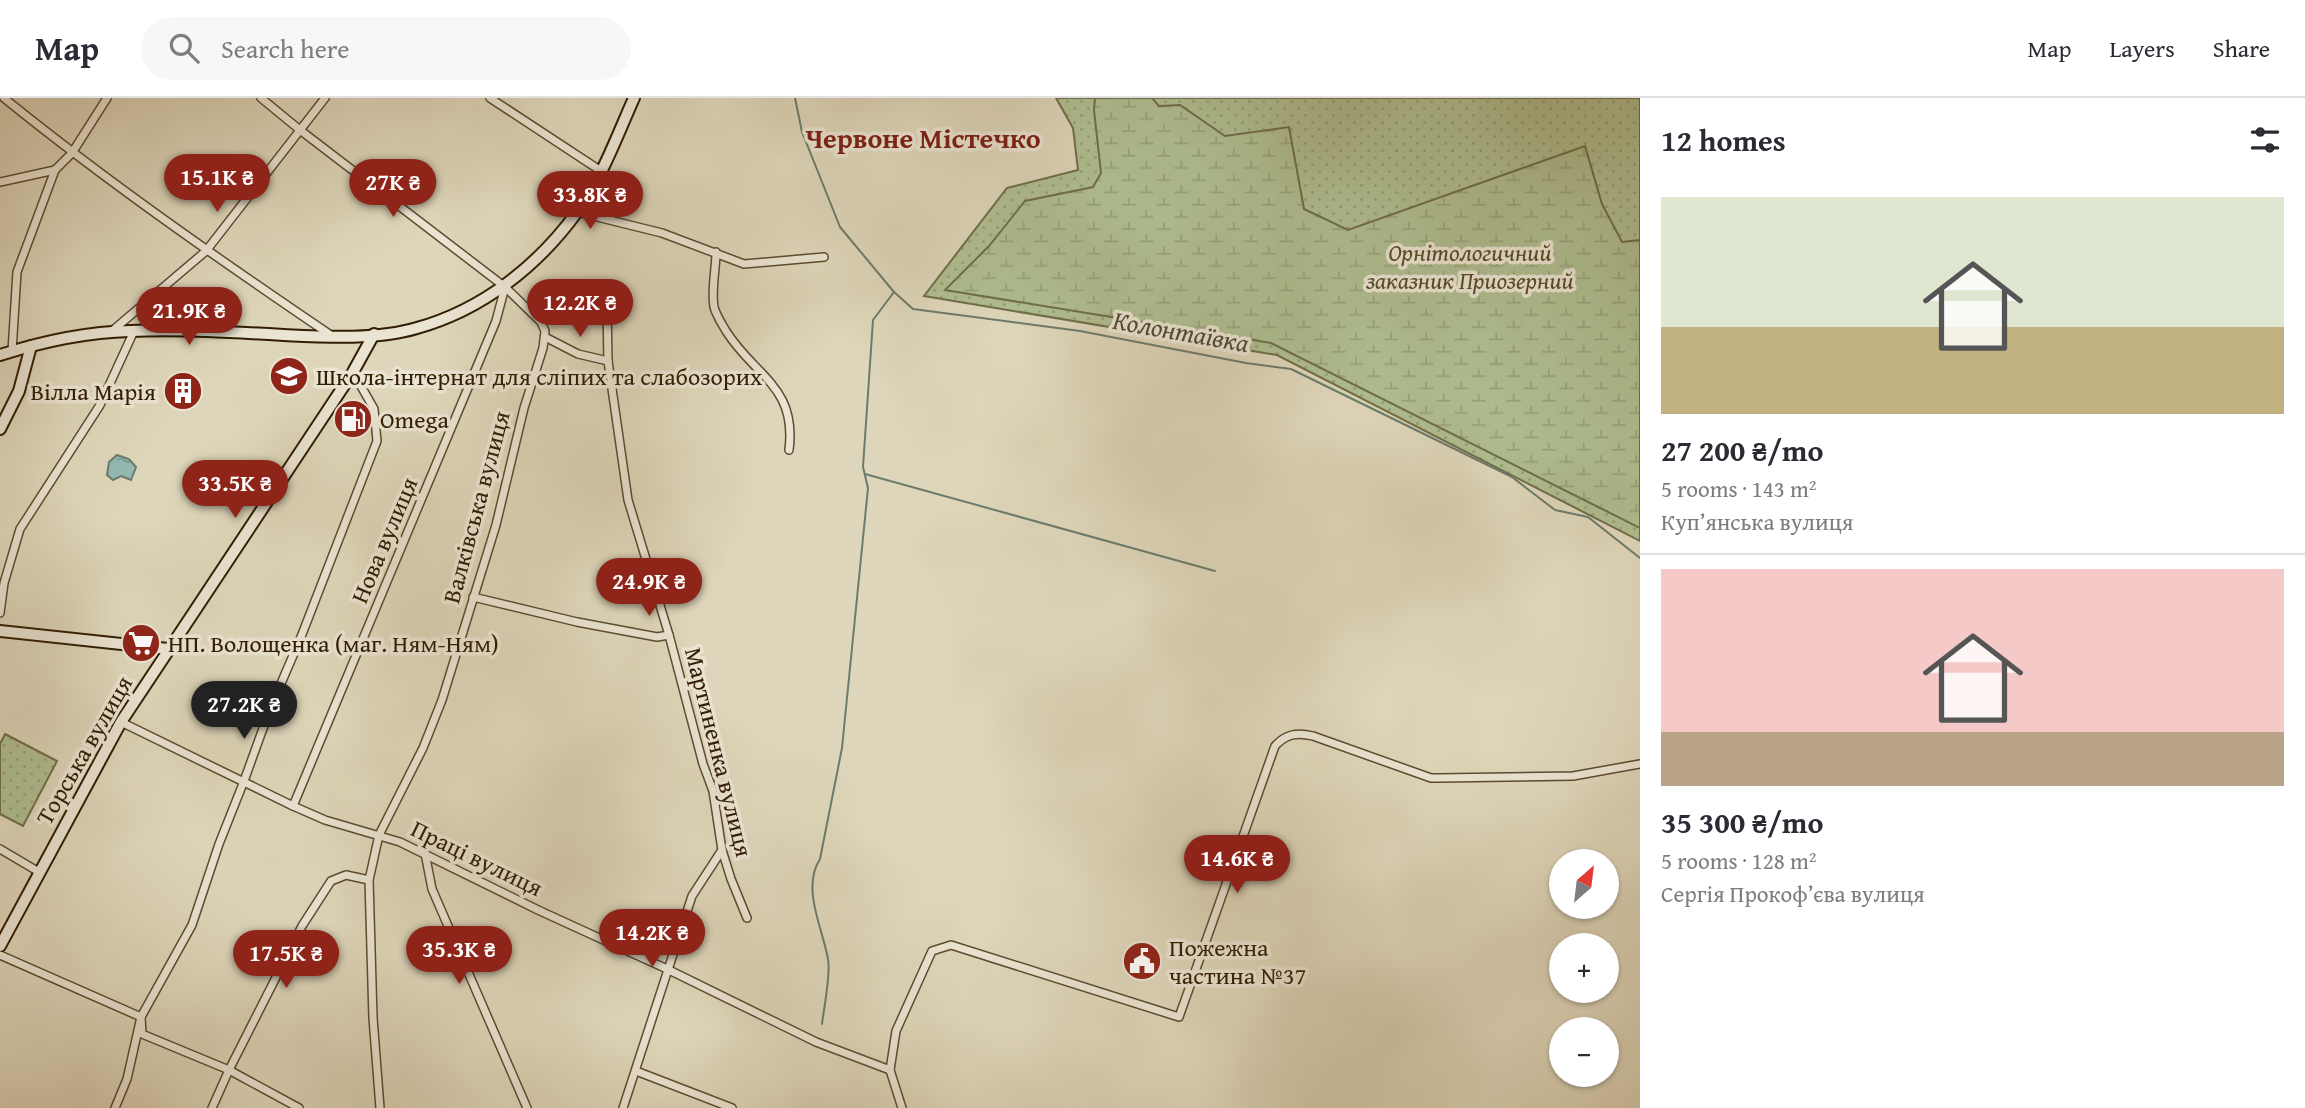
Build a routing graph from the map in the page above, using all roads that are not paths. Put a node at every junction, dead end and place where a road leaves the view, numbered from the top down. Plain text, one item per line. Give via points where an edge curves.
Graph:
1 (4, 98) edge
2 (107, 98) edge
3 (261, 98) edge
4 (325, 98) edge
5 (490, 98) edge
6 (634, 98) edge
7 (300, 130) junction
8 (72, 153) junction
9 (55, 170) junction
10 (601, 171) junction
11 (0, 182) edge
12 (577, 212) junction
13 (206, 251) junction
14 (716, 253) junction
15 (824, 257) dead end
16 (505, 287) junction
17 (607, 306) dead end
18 (134, 331) junction
19 (111, 332) junction
20 (374, 334) junction
21 (333, 337) junction
22 (545, 337) junction
23 (31, 346) junction
24 (12, 351) junction
25 (0, 355) edge
26 (608, 361) junction
27 (353, 372) junction
28 (0, 429) edge
29 (789, 450) dead end
30 (472, 597) junction
31 (0, 613) edge
32 (0, 631) edge
33 (669, 635) junction
34 (169, 649) junction
35 (121, 722) junction
36 (1640, 764) edge
37 (244, 781) junction
38 (293, 806) junction
39 (379, 835) junction
40 (0, 849) edge
41 (722, 850) junction
42 (425, 853) junction
43 (39, 872) junction
44 (369, 880) junction
45 (747, 918) dead end
46 (0, 946) edge
47 (0, 955) edge
48 (667, 969) junction
49 (141, 1017) junction
50 (229, 1070) junction
51 (890, 1070) junction
52 (635, 1071) junction
53 (115, 1108) edge
54 (212, 1108) edge
55 (299, 1108) edge
56 (380, 1108) edge
57 (527, 1108) edge
58 (623, 1108) edge
59 (732, 1108) edge
60 (902, 1108) edge

1 - 8 street
2 - 8 street
3 - 7 street
4 - 7 street
5 - 10 street
6 - 10 main road
7 - 13 street
7 - 16 street
8 - 9 street
8 - 13 street
9 - 11 street
9 - 24 street via 17,272
10 - 12 main road
12 - 14 street via 653,230
12 - 16 main road via 547,250
13 - 19 street
13 - 21 street
14 - 15 street via 744,264
14 - 29 street via 714,306 731,338 783,401 792,430
16 - 20 main road via 416,329
16 - 22 street via 541,322
16 - 38 street, Нова вулиця via 496,321
17 - 26 street, Мартиненка вулиця
18 - 19 main road
18 - 21 main road
18 - 31 street via 100,405 20,529
19 - 23 main road
20 - 21 main road
20 - 27 main road, Торська вулиця
22 - 26 street via 578,354
22 - 30 street, Валківська вулиця via 496,525
23 - 24 main road
23 - 28 main road via 19,391
24 - 25 main road
26 - 33 street, Мартиненка вулиця via 628,500
27 - 34 main road, Торська вулиця
27 - 37 street via 374,409 377,441
30 - 33 street via 657,637
30 - 39 street, Валківська вулиця via 442,700
32 - 34 main road
33 - 41 street, Мартиненка вулиця via 713,791
34 - 35 main road, Торська вулиця
35 - 37 street, Праці вулиця
35 - 43 main road, Торська вулиця
36 - 51 street via 1573,776 1431,778 1313,736 1290,735 1275,746 1179,1017 951,945 932,951 896,1031
37 - 38 street, Праці вулиця
37 - 49 street via 192,925
38 - 39 street, Праці вулиця
39 - 42 street, Праці вулиця
39 - 44 street, Валківська вулиця
40 - 43 street
41 - 45 street, Мартиненка вулиця
41 - 48 street via 692,896
42 - 48 street, Праці вулиця
42 - 57 street via 432,889
43 - 46 main road, Торська вулиця
44 - 50 street via 346,875 331,881 302,926
44 - 56 street, Валківська вулиця
47 - 49 street
48 - 51 street, Праці вулиця via 816,1042
48 - 52 street
49 - 50 street via 142,1034
49 - 53 street via 127,1079
50 - 54 street
50 - 55 street
51 - 60 street
52 - 58 street
52 - 59 street

